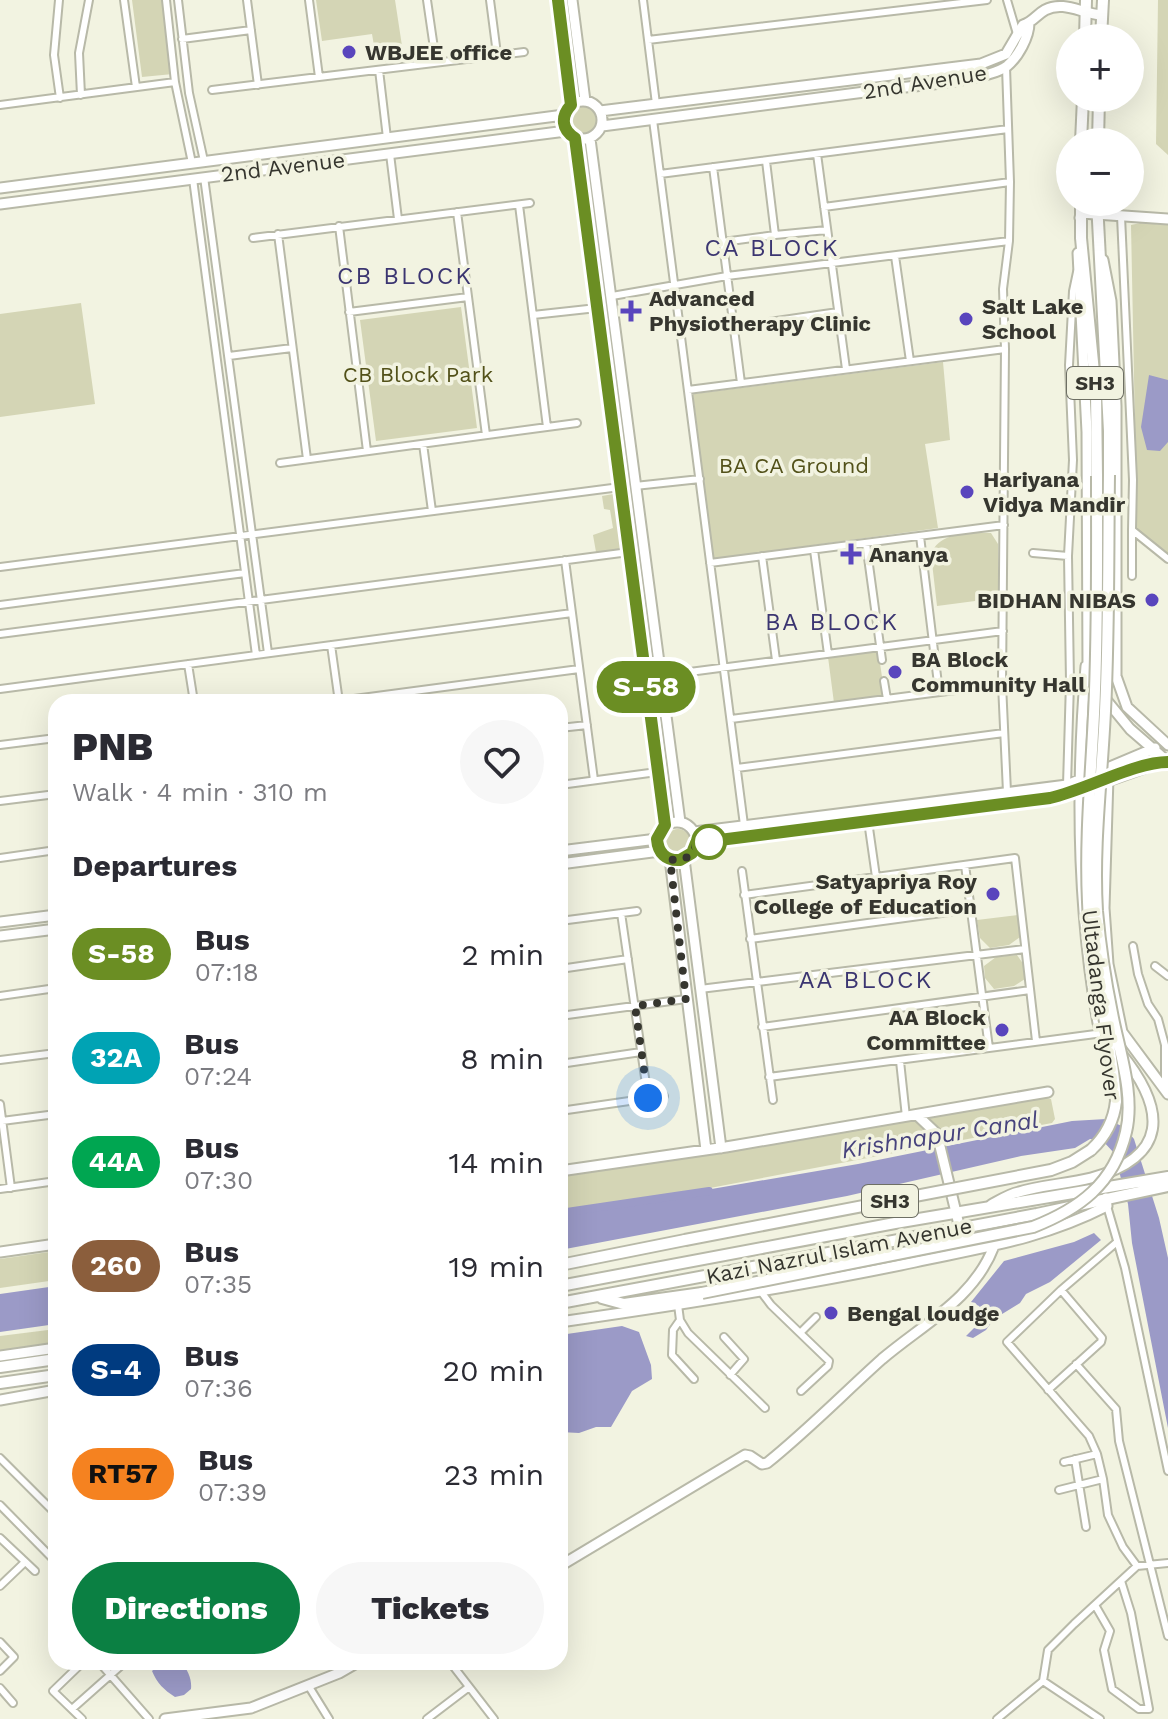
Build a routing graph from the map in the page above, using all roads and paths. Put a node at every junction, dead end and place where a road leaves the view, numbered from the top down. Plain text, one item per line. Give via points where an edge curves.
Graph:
1 (59, 0) edge
2 (89, 0) edge
3 (124, 0) edge
4 (166, 0) edge
5 (178, 0) edge
6 (247, 0) edge
7 (309, 0) edge
8 (427, 0) edge
9 (490, 0) edge
10 (558, 0) edge
11 (572, 0) edge
12 (643, 0) edge
13 (987, 0) edge
14 (1007, 0) edge
15 (1086, 0) edge
16 (1103, 0) edge
17 (1080, 10) junction
18 (1102, 15) junction
19 (1029, 23) junction
20 (1082, 24) edge
21 (1102, 24) edge
22 (251, 30) junction
23 (1017, 34) junction
24 (182, 39) junction
25 (648, 40) junction
26 (524, 52) dead end
27 (497, 54) junction
28 (436, 62) junction
29 (186, 66) junction
30 (174, 67) junction
31 (1006, 67) junction
32 (379, 70) junction
33 (319, 77) junction
34 (175, 82) junction
35 (258, 85) junction
36 (136, 87) junction
37 (212, 90) dead end
38 (81, 95) junction
39 (60, 98) junction
40 (585, 101) junction
41 (656, 104) junction
42 (0, 105) edge
43 (571, 105) junction
44 (600, 111) junction
45 (564, 115) junction
46 (653, 120) junction
47 (602, 126) junction
48 (1008, 129) junction
49 (566, 131) junction
50 (387, 138) junction
51 (575, 138) junction
52 (590, 139) junction
53 (390, 154) junction
54 (817, 154) junction
55 (204, 161) junction
56 (766, 161) junction
57 (192, 163) junction
58 (713, 167) junction
59 (153, 168) junction
60 (660, 174) junction
61 (198, 178) junction
62 (1010, 182) junction
63 (155, 184) junction
64 (0, 188) edge
65 (530, 203) dead end
66 (0, 204) edge
67 (519, 205) junction
68 (824, 207) junction
69 (457, 212) junction
70 (1080, 216) edge
71 (1082, 216) edge
72 (1097, 216) edge
73 (1121, 216) joint
74 (398, 219) junction
75 (1168, 219) edge
76 (339, 226) junction
77 (1097, 229) junction
78 (827, 230) junction
79 (278, 234) junction
80 (775, 235) junction
81 (253, 238) dead end
82 (603, 241) junction
83 (1009, 241) junction
84 (723, 242) junction
85 (589, 243) junction
86 (895, 256) junction
87 (832, 265) junction
88 (1079, 269) junction
89 (727, 276) junction
90 (675, 285) junction
91 (612, 296) junction
92 (468, 297) junction
93 (597, 308) junction
94 (349, 312) junction
95 (838, 312) junction
96 (533, 315) junction
97 (734, 327) junction
98 (292, 348) junction
99 (1005, 349) junction
100 (229, 356) junction
101 (910, 361) junction
102 (846, 369) junction
103 (741, 383) junction
104 (688, 390) junction
105 (236, 413) junction
106 (225, 416) junction
107 (577, 423) dead end
108 (547, 427) junction
109 (486, 435) junction
110 (423, 444) junction
111 (367, 451) junction
112 (307, 459) junction
113 (280, 463) dead end
114 (1103, 476) junction
115 (700, 479) junction
116 (635, 486) junction
117 (620, 487) junction
118 (432, 511) junction
119 (1004, 525) junction
120 (1132, 530) junction
121 (252, 535) junction
122 (240, 536) junction
123 (920, 536) junction
124 (866, 543) junction
125 (814, 550) junction
126 (629, 552) junction
127 (1033, 553) dead end
128 (762, 556) junction
129 (1068, 556) junction
130 (1168, 559) edge
131 (565, 560) junction
132 (710, 563) junction
133 (0, 567) edge
134 (245, 573) junction
135 (1132, 576) dead end
136 (649, 597) junction
137 (261, 600) junction
138 (635, 600) junction
139 (249, 601) junction
140 (0, 605) edge
141 (572, 613) junction
142 (1003, 631) junction
143 (0, 634) edge
144 (932, 640) junction
145 (331, 645) junction
146 (880, 647) junction
147 (268, 653) junction
148 (828, 654) junction
149 (256, 655) junction
150 (776, 660) junction
151 (882, 660) dead end
152 (188, 664) junction
153 (1086, 666) junction
154 (724, 667) junction
155 (579, 669) junction
156 (659, 676) junction
157 (884, 681) dead end
158 (1002, 684) junction
159 (0, 689) edge
160 (939, 692) junction
161 (193, 694) edge
162 (338, 694) edge
163 (392, 694) edge
164 (887, 699) junction
165 (731, 719) junction
166 (587, 725) junction
167 (568, 727) edge
168 (1004, 733) junction
169 (48, 739) edge
170 (1166, 743) edge
171 (0, 745) edge
172 (1152, 749) junction
173 (1167, 760) edge
174 (737, 768) junction
175 (657, 772) junction
176 (1108, 775) junction
177 (594, 780) junction
178 (568, 784) edge
179 (1067, 785) junction
180 (1080, 786) junction
181 (1007, 792) junction
182 (48, 795) edge
183 (0, 801) edge
184 (798, 818) junction
185 (868, 821) junction
186 (680, 822) junction
187 (665, 825) junction
188 (744, 825) junction
189 (799, 830) junction
190 (694, 832) junction
191 (657, 839) junction
192 (696, 843) junction
193 (568, 850) edge
194 (48, 851) edge
195 (660, 851) junction
196 (0, 858) edge
197 (670, 859) junction
198 (684, 859) junction
199 (568, 863) edge
200 (965, 865) junction
201 (742, 871) dead end
202 (876, 877) junction
203 (744, 895) junction
204 (971, 909) junction
205 (637, 911) dead end
206 (621, 913) junction
207 (48, 916) edge
208 (37, 917) junction
209 (568, 920) edge
210 (0, 922) edge
211 (48, 930) edge
212 (39, 931) junction
213 (0, 936) edge
214 (750, 939) junction
215 (1133, 946) dead end
216 (1025, 949) junction
217 (977, 955) junction
218 (628, 959) junction
219 (1155, 966) dead end
220 (568, 968) edge
221 (1168, 976) edge
222 (756, 982) junction
223 (48, 989) edge
224 (700, 989) junction
225 (1030, 990) junction
226 (0, 996) edge
227 (982, 997) junction
228 (686, 999) junction
229 (635, 1006) junction
230 (568, 1015) edge
231 (762, 1027) junction
232 (1122, 1032) junction
233 (1101, 1033) junction
234 (705, 1035) junction
235 (692, 1036) junction
236 (1036, 1041) junction
237 (989, 1048) junction
238 (641, 1052) junction
239 (48, 1054) edge
240 (0, 1060) edge
241 (900, 1061) junction
242 (568, 1063) edge
243 (769, 1077) junction
244 (1166, 1091) edge
245 (1048, 1092) dead end
246 (664, 1096) dead end
247 (648, 1098) junction
248 (773, 1100) dead end
249 (0, 1104) edge
250 (568, 1110) edge
251 (48, 1115) edge
252 (917, 1115) junction
253 (906, 1117) junction
254 (2, 1121) junction
255 (721, 1148) junction
256 (706, 1150) junction
257 (568, 1170) edge
258 (1168, 1177) edge
259 (48, 1182) edge
260 (1168, 1186) edge
261 (11, 1188) junction
262 (0, 1189) edge
263 (1111, 1197) junction
264 (985, 1208) junction
265 (956, 1213) junction
266 (960, 1228) junction
267 (1117, 1242) junction
268 (48, 1245) edge
269 (994, 1246) junction
270 (0, 1252) edge
271 (966, 1252) junction
272 (568, 1263) edge
273 (568, 1285) edge
274 (1061, 1290) junction
275 (762, 1293) junction
276 (596, 1297) junction
277 (568, 1302) edge
278 (678, 1305) junction
279 (816, 1317) dead end
280 (680, 1320) junction
281 (568, 1321) edge
282 (801, 1332) junction
283 (724, 1337) dead end
284 (48, 1349) edge
285 (0, 1356) edge
286 (48, 1360) edge
287 (1076, 1364) junction
288 (0, 1367) edge
289 (730, 1375) junction
290 (48, 1376) edge
291 (694, 1379) dead end
292 (0, 1383) edge
293 (1048, 1390) junction
294 (48, 1391) edge
295 (801, 1391) dead end
296 (0, 1400) edge
297 (765, 1408) dead end
298 (1097, 1454) junction
299 (0, 1458) edge
300 (1075, 1459) junction
301 (1064, 1462) dead end
302 (1168, 1471) edge
303 (1103, 1479) junction
304 (1079, 1485) junction
305 (1059, 1490) dead end
306 (0, 1505) edge
307 (48, 1506) edge
308 (1086, 1527) dead end
309 (0, 1538) edge
310 (48, 1554) edge
311 (568, 1561) edge
312 (25, 1562) junction
313 (1168, 1563) edge
314 (1137, 1566) junction
315 (1150, 1566) junction
316 (35, 1571) dead end
317 (0, 1574) edge
318 (1121, 1581) junction
319 (3, 1583) edge
320 (1095, 1605) junction
321 (1168, 1636) edge
322 (0, 1642) edge
323 (75, 1670) edge
324 (108, 1670) edge
325 (116, 1670) edge
326 (341, 1670) edge
327 (456, 1670) edge
328 (0, 1671) edge
329 (112, 1674) junction
330 (1043, 1681) junction
331 (308, 1685) junction
332 (469, 1687) junction
333 (0, 1688) edge
334 (13, 1703) dead end
335 (72, 1709) junction
336 (218, 1715) edge
337 (82, 1719) edge
338 (149, 1719) edge
339 (165, 1719) edge
340 (329, 1719) edge
341 (427, 1719) edge
342 (494, 1719) edge
343 (997, 1719) edge
344 (1100, 1719) edge

1 - 39 street via 54,55
2 - 38 street via 79,53
3 - 36 street
4 - 30 street
5 - 24 street
6 - 22 street
7 - 33 street
8 - 28 street
9 - 27 street
10 - 43 street
11 - 40 street
12 - 25 street
13 - 25 street
14 - 23 street
15 - 17 main road
16 - 18 main road
17 - 18 street
17 - 19 street, 2nd Avenue via 1045,9
17 - 20 main road
18 - 21 main road
19 - 23 street, 2nd Avenue
19 - 31 street, 2nd Avenue via 1020,49
22 - 24 street
22 - 35 street
23 - 41 street, 2nd Avenue via 1006,54 981,64
24 - 29 street
25 - 41 street
26 - 27 street
27 - 28 street
28 - 32 street
29 - 30 street
29 - 55 street
30 - 34 street
31 - 46 street, 2nd Avenue via 924,85
31 - 48 street
32 - 33 street
32 - 50 street
33 - 35 street
34 - 36 street
34 - 57 street
35 - 37 street
36 - 38 street
38 - 39 street
39 - 42 street
40 - 43 street
40 - 44 street
41 - 44 street, 2nd Avenue
43 - 45 street
44 - 47 street
45 - 49 street
45 - 50 street, 2nd Avenue
46 - 47 street, 2nd Avenue
46 - 60 street
47 - 52 street
48 - 54 street
48 - 62 street
49 - 51 street
49 - 53 street, 2nd Avenue
50 - 55 street, 2nd Avenue
51 - 52 street
51 - 85 street
52 - 82 street
53 - 61 street, 2nd Avenue
53 - 74 street
54 - 56 street
54 - 68 street
55 - 57 street, 2nd Avenue
56 - 58 street
56 - 80 street
57 - 59 street, 2nd Avenue
58 - 60 street
58 - 84 street
59 - 63 street
59 - 64 street, 2nd Avenue
60 - 90 street
61 - 63 street, 2nd Avenue
61 - 100 street
61 - 106 street
62 - 68 street
62 - 83 street
63 - 66 street, 2nd Avenue
65 - 67 street
67 - 69 street
67 - 96 street
68 - 78 street
69 - 74 street
69 - 92 street
70 - 88 street
71 - 114 main road, Ultadanga Flyover / SH3
72 - 77 main road, SH3
73 - 75 street
73 - 120 street
74 - 76 street
76 - 79 street
76 - 94 street
77 - 114 main road, Ultadanga Flyover / SH3 via 1108,422
77 - 170 street via 1111,301 1115,378 1116,676 1127,707
78 - 80 street
78 - 87 street
79 - 81 street
79 - 98 street
80 - 84 street
82 - 85 street
82 - 91 street
83 - 86 street
83 - 99 street via 1003,289
84 - 89 street
85 - 93 street
86 - 87 street
86 - 101 street
87 - 89 street
87 - 95 street
88 - 129 street via 1069,365 1073,460
88 - 153 street via 1087,432
89 - 90 street
89 - 97 street
90 - 91 street
90 - 104 street
91 - 116 street
92 - 94 street
92 - 109 street
93 - 96 street
93 - 117 street
94 - 111 street
95 - 97 street
95 - 102 street
96 - 108 street
97 - 103 street
98 - 100 street
98 - 112 street
99 - 101 street
99 - 119 street
100 - 105 street
101 - 102 street
102 - 103 street
103 - 104 street
104 - 115 street
105 - 106 street
105 - 121 street
106 - 122 street
107 - 108 street
108 - 109 street
109 - 110 street
110 - 111 street
110 - 118 street
111 - 112 street
112 - 113 street
114 - 272 main road, Ultadanga Flyover / SH3, bridge via 1087,889 1095,978 1114,1073 1115,1112 1108,1130 1084,1155 1051,1170
114 - 276 main road, Ultadanga Flyover / SH3, bridge via 1108,648 1097,911 1128,1101 1127,1128 1102,1182 1078,1206 1033,1227 702,1293 624,1304
115 - 116 street
115 - 132 street
116 - 136 street
117 - 118 street
117 - 126 street
118 - 121 street
119 - 123 street
119 - 142 street
120 - 130 street
120 - 135 street
121 - 122 street
121 - 137 street
122 - 133 street
122 - 134 street
123 - 124 street
123 - 144 street
124 - 125 street
124 - 146 street
125 - 128 street
125 - 148 street
126 - 131 street
126 - 138 street
127 - 129 street
128 - 132 street
128 - 150 street
129 - 179 street
131 - 137 street
131 - 141 street
132 - 154 street
134 - 139 street
134 - 140 street
136 - 138 street
136 - 156 street
137 - 139 street
137 - 147 street
138 - 175 street
139 - 143 street
139 - 149 street
141 - 145 street
141 - 155 street
142 - 144 street
142 - 158 street
144 - 146 street
144 - 160 street
145 - 147 street
145 - 162 street
146 - 148 street
146 - 151 street
147 - 149 street
148 - 150 street
149 - 152 street
150 - 154 street
152 - 159 street
152 - 161 street
153 - 172 street via 1115,712
153 - 180 street
154 - 156 street
154 - 165 street
155 - 163 street
155 - 166 street
156 - 186 street
157 - 164 street
158 - 160 street
158 - 168 street
160 - 164 street
164 - 165 street
165 - 174 street
166 - 167 street
166 - 177 street
168 - 174 street
168 - 181 street
169 - 171 street
170 - 172 street
172 - 173 street
172 - 176 street
173 - 176 street
174 - 188 street
175 - 177 street
175 - 187 street
176 - 180 street
176 - 232 street via 1104,908 1108,964
177 - 178 street
179 - 180 street
179 - 181 street
180 - 185 street via 1050,798
180 - 233 street via 1083,916
181 - 184 street
182 - 183 street
184 - 188 street
184 - 189 street
185 - 189 street
185 - 202 street
186 - 187 street
186 - 190 street
187 - 191 street
188 - 190 street
189 - 192 street
190 - 192 street
191 - 193 street
191 - 195 street
192 - 198 street
194 - 196 street
195 - 197 street
195 - 199 street
197 - 198 street
197 - 228 street
198 - 224 street
200 - 202 street
200 - 204 street
200 - 216 street via 1015,858
201 - 203 street
202 - 203 street
203 - 214 street
204 - 214 street
204 - 217 street
205 - 206 street
206 - 209 street
206 - 218 street
207 - 208 street
208 - 210 street
208 - 212 street
211 - 212 street
212 - 213 street
214 - 222 street
215 - 244 street via 1163,1037
216 - 217 street
216 - 225 street
217 - 222 street
217 - 227 street
218 - 220 street
218 - 229 street
219 - 221 street
222 - 224 street
222 - 231 street
223 - 226 street
224 - 234 street
225 - 227 street
225 - 236 street
227 - 231 street
227 - 237 street
228 - 229 street
228 - 235 street
229 - 230 street
229 - 238 street
231 - 243 street
232 - 233 street
232 - 244 street
233 - 236 street
233 - 264 street, bridge via 1160,1100 1164,1120 1154,1147 1137,1162 1089,1179 1015,1192
234 - 235 street
234 - 255 street
235 - 256 street
236 - 237 street
237 - 241 street
238 - 242 street
238 - 247 street
239 - 240 street
241 - 243 street
241 - 253 street
243 - 248 street
245 - 252 street
246 - 247 street
247 - 250 street
249 - 254 street
251 - 254 street
252 - 253 street
252 - 265 street via 937,1134
253 - 255 street
254 - 261 street
255 - 256 street
256 - 257 street
258 - 263 main road, Kazi Nazrul Islam Avenue
259 - 261 street
260 - 263 main road
261 - 262 street
263 - 264 main road, Kazi Nazrul Islam Avenue
263 - 266 main road, Kazi Nazrul Islam Avenue
263 - 267 street
263 - 269 street, Kazi Nazrul Islam Avenue via 1050,1232
264 - 265 main road, Kazi Nazrul Islam Avenue
265 - 266 street
265 - 273 main road, Kazi Nazrul Islam Avenue
266 - 271 street
266 - 276 main road, Kazi Nazrul Islam Avenue
267 - 274 street
267 - 302 street
268 - 270 street
269 - 271 street, Kazi Nazrul Islam Avenue
269 - 311 street via 980,1275 952,1305 880,1361 767,1463 745,1455
271 - 275 street, Kazi Nazrul Islam Avenue
274 - 287 street via 1102,1338
274 - 293 street via 1007,1342
275 - 278 street, Kazi Nazrul Islam Avenue
275 - 282 street
276 - 277 main road, Kazi Nazrul Islam Avenue / SH3
278 - 280 street
278 - 281 street, Kazi Nazrul Islam Avenue
279 - 282 street
280 - 289 street
280 - 291 street via 673,1330 672,1355
282 - 295 street via 830,1364
283 - 289 street via 744,1359
284 - 285 street
286 - 288 main road
287 - 293 street
287 - 315 street via 1118,1414 1119,1441
289 - 297 street
290 - 292 main road
293 - 298 street via 1089,1436
294 - 296 street
298 - 300 street
298 - 303 street
299 - 307 street
300 - 301 street
300 - 304 street
303 - 304 street
303 - 314 street via 1108,1515
304 - 305 street
304 - 308 street
306 - 310 street
309 - 312 street
312 - 316 street
312 - 319 street
313 - 315 street
314 - 315 street
314 - 318 street
315 - 321 street
317 - 319 street
318 - 320 street
318 - 320 street via 1149,1709 1139,1709 1112,1689 1104,1650 1110,1631
320 - 330 street via 1048,1650
322 - 328 street via 14,1657
323 - 335 street via 53,1691
324 - 329 street
325 - 329 street
326 - 331 street
327 - 332 street
329 - 335 street
329 - 338 street
330 - 343 street
330 - 344 street
331 - 336 street
331 - 340 street
332 - 341 street
332 - 342 street
333 - 334 street
335 - 337 street
336 - 339 street

